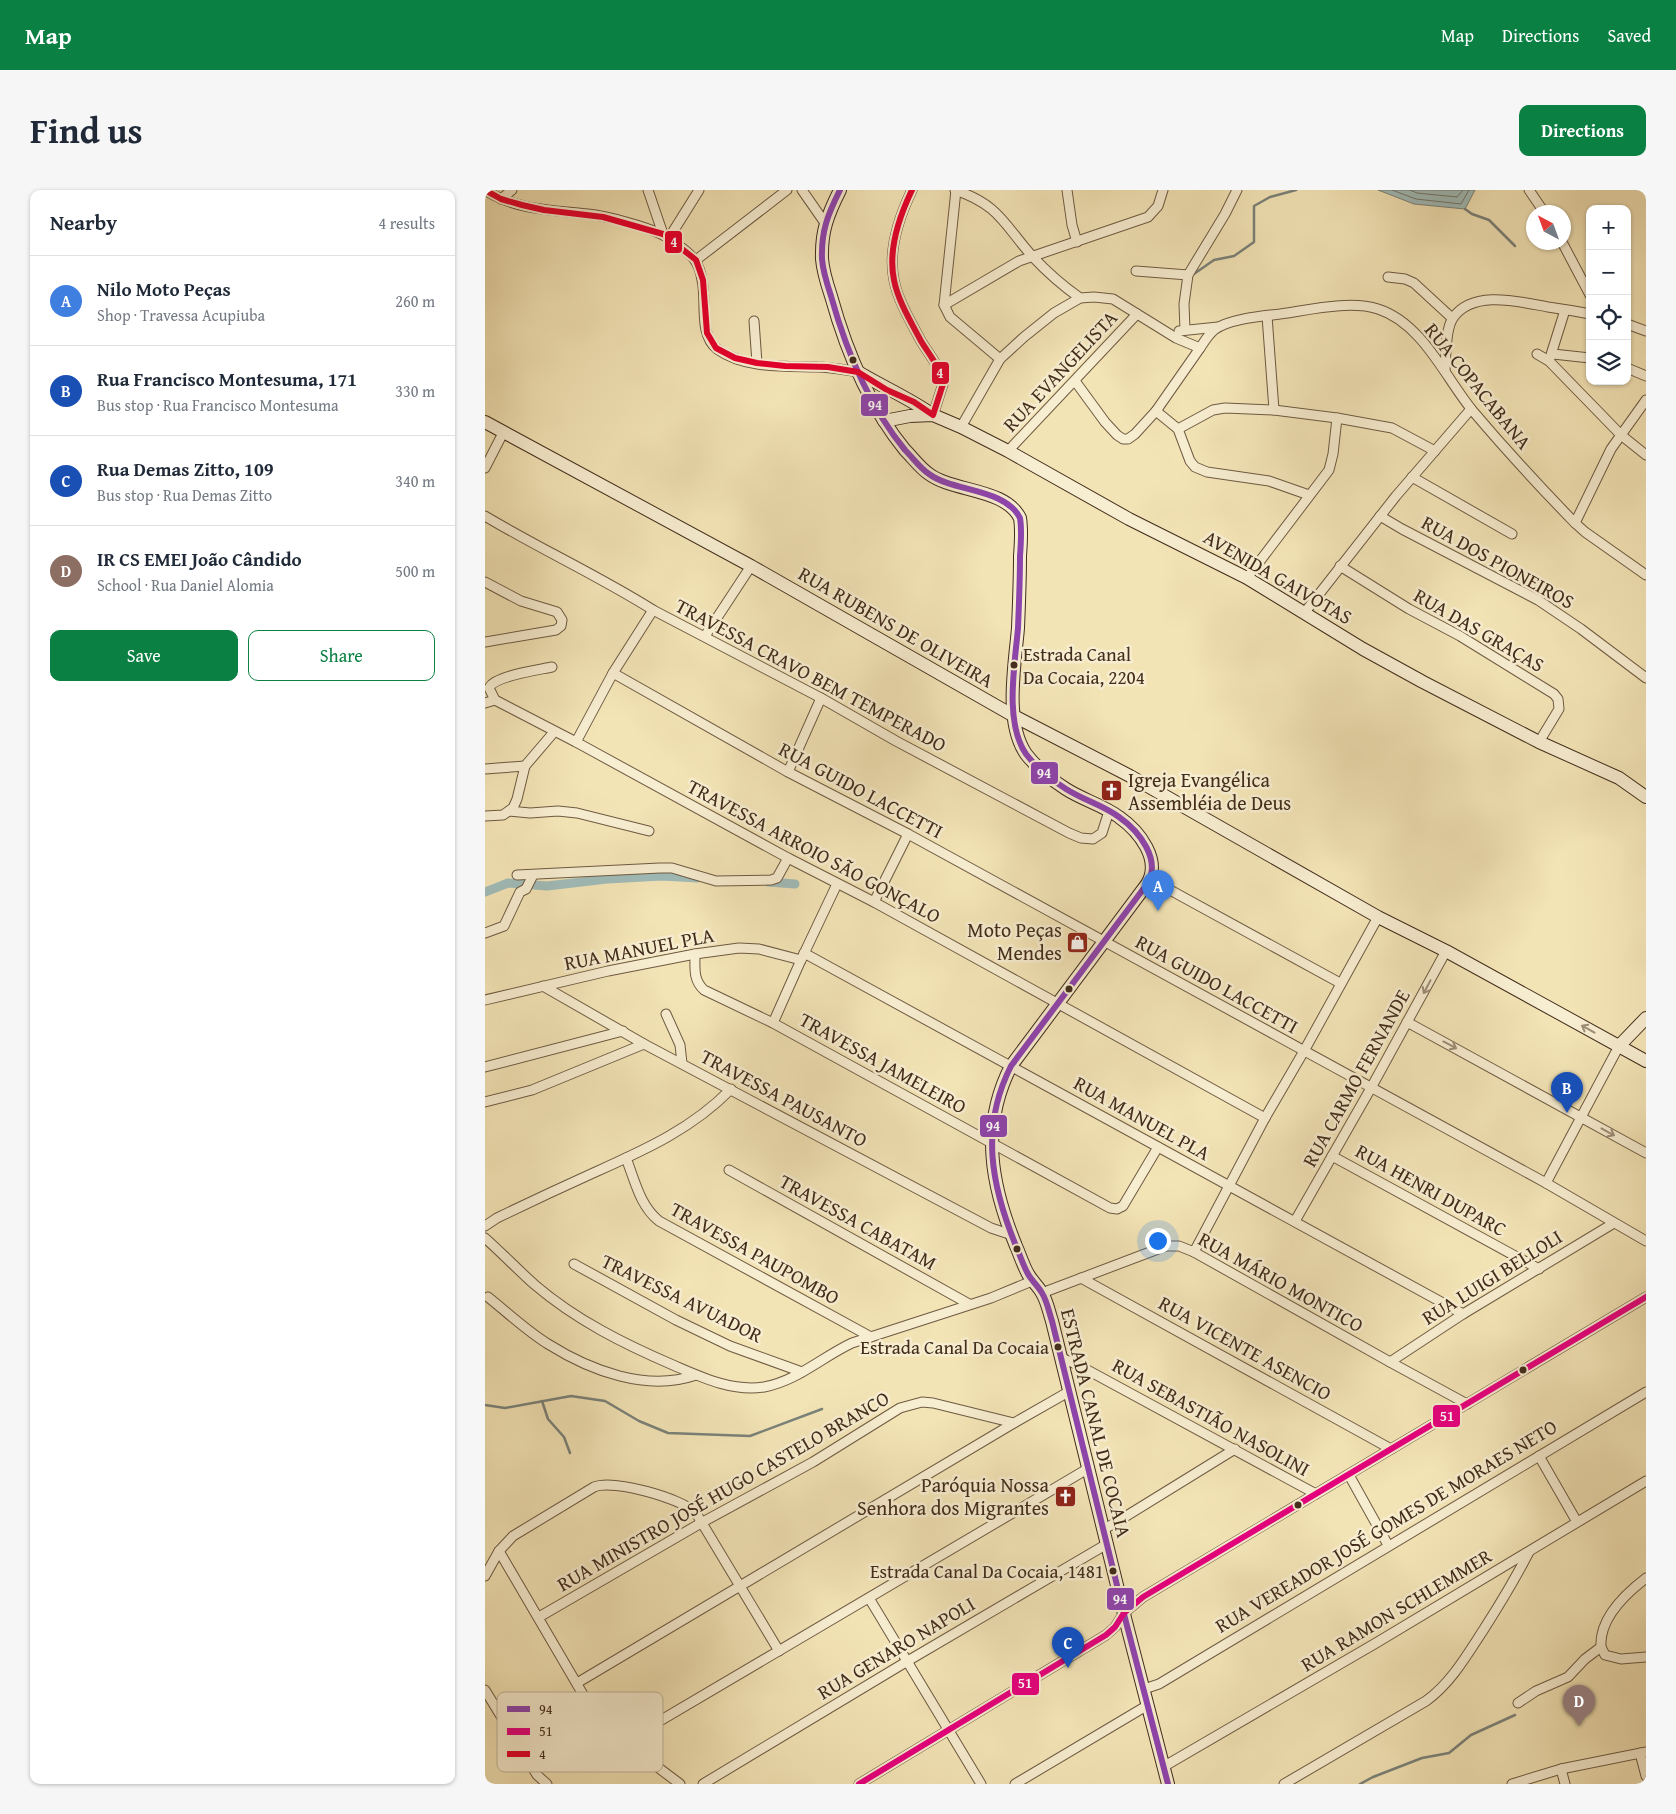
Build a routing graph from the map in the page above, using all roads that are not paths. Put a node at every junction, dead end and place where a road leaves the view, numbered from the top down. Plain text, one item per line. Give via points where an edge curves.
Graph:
1 (485, 190) edge
2 (512, 190) edge
3 (648, 190) edge
4 (699, 190) edge
5 (787, 190) edge
6 (802, 190) edge
7 (840, 190) edge
8 (912, 190) edge
9 (956, 190) edge
10 (1067, 190) edge
11 (1163, 190) edge
12 (1237, 190) edge
13 (1529, 190) edge
14 (501, 199) junction
15 (1539, 205) edge
16 (825, 222) junction
17 (666, 236) junction
18 (1077, 242) junction
19 (1566, 250) edge
20 (1033, 256) junction
21 (695, 260) junction
22 (1136, 271) dead end
23 (1188, 275) junction
24 (1388, 277) dead end
25 (1586, 287) edge
26 (1080, 298) junction
27 (944, 305) junction
28 (1565, 310) junction
29 (1586, 313) edge
30 (1137, 314) junction
31 (1267, 316) junction
32 (1452, 318) junction
33 (754, 321) dead end
34 (1631, 325) edge
35 (1218, 327) junction
36 (1185, 330) junction
37 (1646, 331) edge
38 (1167, 332) junction
39 (1200, 348) junction
40 (1537, 354) dead end
41 (1551, 357) junction
42 (1586, 358) edge
43 (1000, 359) junction
44 (757, 363) junction
45 (1631, 370) edge
46 (1445, 371) junction
47 (858, 372) junction
48 (1646, 376) edge
49 (1075, 381) junction
50 (1646, 400) edge
51 (1471, 409) junction
52 (1274, 410) junction
53 (1156, 411) junction
54 (933, 415) junction
55 (1337, 418) junction
56 (885, 421) junction
57 (485, 422) edge
58 (961, 427) junction
59 (1178, 429) junction
60 (503, 432) junction
61 (1621, 435) junction
62 (1008, 451) junction
63 (1435, 451) junction
64 (1646, 455) edge
65 (485, 468) edge
66 (1412, 477) junction
67 (1309, 495) junction
68 (485, 516) edge
69 (1380, 516) junction
70 (1575, 523) junction
71 (1512, 534) dead end
72 (751, 566) junction
73 (1341, 566) junction
74 (1646, 575) edge
75 (1247, 578) junction
76 (485, 582) edge
77 (653, 610) junction
78 (1305, 612) junction
79 (705, 636) junction
80 (485, 642) edge
81 (551, 668) dead end
82 (613, 673) junction
83 (1646, 678) edge
84 (821, 698) junction
85 (495, 700) junction
86 (485, 703) edge
87 (1015, 716) junction
88 (554, 732) junction
89 (576, 742) junction
90 (1539, 742) junction
91 (525, 766) junction
92 (485, 769) edge
93 (788, 772) junction
94 (1646, 797) edge
95 (509, 811) junction
96 (1109, 811) junction
97 (485, 816) edge
98 (649, 831) dead end
99 (908, 834) junction
100 (788, 858) junction
101 (517, 875) dead end
102 (533, 876) junction
103 (1149, 880) junction
104 (837, 884) junction
105 (874, 902) junction
106 (1378, 917) junction
107 (485, 933) edge
108 (1104, 942) junction
109 (1446, 951) junction
110 (695, 954) junction
111 (802, 957) junction
112 (1340, 984) junction
113 (543, 986) junction
114 (485, 1000) edge
115 (1057, 1004) junction
116 (666, 1014) dead end
117 (1646, 1018) edge
118 (1407, 1022) junction
119 (773, 1023) junction
120 (623, 1031) junction
121 (644, 1044) junction
122 (1619, 1046) junction
123 (1304, 1051) junction
124 (1646, 1061) edge
125 (682, 1063) junction
126 (1011, 1066) junction
127 (485, 1067) edge
128 (1371, 1088) junction
129 (731, 1089) junction
130 (485, 1102) edge
131 (1583, 1117) junction
132 (1265, 1118) junction
133 (993, 1142) junction
134 (1158, 1147) junction
135 (1646, 1153) edge
136 (1332, 1156) junction
137 (626, 1158) junction
138 (729, 1170) dead end
139 (1546, 1183) junction
140 (1229, 1187) junction
141 (1295, 1221) junction
142 (1614, 1222) junction
143 (485, 1226) edge
144 (1012, 1235) junction
145 (485, 1238) edge
146 (1646, 1241) edge
147 (1194, 1252) junction
148 (574, 1264) dead end
149 (1539, 1269) junction
150 (1081, 1278) junction
151 (1032, 1281) junction
152 (1042, 1293) junction
153 (488, 1297) dead end
154 (1646, 1297) edge
155 (969, 1304) junction
156 (1463, 1314) junction
157 (871, 1336) junction
158 (1062, 1358) junction
159 (1390, 1362) junction
160 (802, 1372) junction
161 (696, 1375) junction
162 (1070, 1391) junction
163 (1646, 1392) edge
164 (1467, 1404) junction
165 (1013, 1423) junction
166 (1235, 1449) junction
167 (1391, 1449) junction
168 (1539, 1456) junction
169 (1089, 1468) junction
170 (1349, 1475) junction
171 (1646, 1481) edge
172 (1316, 1494) junction
173 (1577, 1522) junction
174 (701, 1523) junction
175 (1104, 1529) junction
176 (1107, 1544) junction
177 (1389, 1545) junction
178 (499, 1550) junction
179 (1529, 1552) junction
180 (485, 1576) edge
181 (1646, 1578) edge
182 (739, 1586) junction
183 (869, 1598) junction
184 (1124, 1613) junction
185 (539, 1617) junction
186 (1601, 1647) junction
187 (779, 1651) junction
188 (1646, 1657) edge
189 (906, 1661) junction
190 (577, 1683) junction
191 (1144, 1689) junction
192 (485, 1690) edge
193 (582, 1692) edge
194 (1517, 1703) dead end
195 (1148, 1705) junction
196 (497, 1710) edge
197 (663, 1719) edge
198 (949, 1730) junction
199 (1643, 1753) edge
200 (1163, 1767) junction
201 (1561, 1770) junction
202 (663, 1771) edge
203 (535, 1772) edge
204 (1646, 1776) edge
205 (547, 1784) edge
206 (680, 1784) edge
207 (703, 1784) edge
208 (859, 1784) edge
209 (981, 1784) edge
210 (1015, 1784) edge
211 (1167, 1784) edge
212 (1284, 1784) edge
213 (1512, 1784) edge
214 (1565, 1784) edge

1 - 14 street
2 - 14 street
3 - 17 street
4 - 17 street
5 - 21 street
6 - 16 street
7 - 16 street
8 - 54 street via 897,230 892,270 907,312 942,378
9 - 20 street via 989,206
9 - 27 street
10 - 18 street via 1071,225
11 - 18 street via 1157,206 1147,217
12 - 23 street
13 - 15 street
14 - 17 street via 544,210 603,217
16 - 47 street via 822,251 825,276
17 - 21 street
18 - 20 street
19 - 25 street
20 - 26 street
20 - 27 street
21 - 44 street via 703,280 709,338 726,354
22 - 23 street
23 - 36 street via 1184,297
24 - 32 street via 1414,283
26 - 30 street via 1113,300
26 - 43 street via 1054,313
27 - 43 street via 950,317
28 - 29 street
28 - 32 street via 1485,300 1463,308
28 - 41 street
30 - 38 street
30 - 49 street, RUA EVANGELISTA
31 - 35 street, RUA COPACABANA
31 - 46 street, RUA COPACABANA via 1335,307 1379,309 1413,332
31 - 52 street
32 - 46 street
33 - 44 street
34 - 37 street
35 - 36 street, RUA COPACABANA
35 - 39 street
36 - 38 street, RUA COPACABANA
38 - 39 street
39 - 53 street
40 - 41 street
41 - 42 street
41 - 61 street
43 - 58 street
44 - 47 street
45 - 48 street
46 - 51 street, RUA COPACABANA
47 - 54 street
47 - 56 street
49 - 53 street via 1105,422 1123,439 1132,437
49 - 62 street, RUA EVANGELISTA
50 - 61 street
51 - 63 street
51 - 70 street, RUA COPACABANA via 1515,461
52 - 55 street
52 - 59 street via 1213,410
53 - 59 street
54 - 56 street, AVENIDA GAIVOTAS
54 - 58 street, AVENIDA GAIVOTAS
55 - 63 street via 1392,428
55 - 67 street via 1329,470
56 - 87 street via 929,475 998,499 1016,511 1020,518 1018,627 1013,680
57 - 60 street, RUA RUBENS DE OLIVEIRA
58 - 62 street, AVENIDA GAIVOTAS
59 - 67 street via 1192,465 1199,470 1269,482
60 - 65 street
60 - 72 street, RUA RUBENS DE OLIVEIRA
61 - 64 street
61 - 70 street
62 - 75 street, AVENIDA GAIVOTAS via 1129,519
63 - 66 street
66 - 69 street
66 - 71 street
67 - 75 street
68 - 77 street, TRAVESSA CRAVO BEM TEMPERADO
69 - 73 street
69 - 83 street, RUA DOS PIONEIROS via 1538,600
70 - 74 street, RUA COPACABANA
72 - 79 street
72 - 87 street, RUA RUBENS DE OLIVEIRA
73 - 78 street
73 - 90 street, RUA DAS GRAÇAS via 1554,694 1559,708
75 - 78 street, AVENIDA GAIVOTAS
76 - 80 street via 521,601 557,612 562,620 556,630
77 - 79 street, TRAVESSA CRAVO BEM TEMPERADO
77 - 82 street
78 - 90 street, AVENIDA GAIVOTAS via 1389,663
79 - 84 street, TRAVESSA CRAVO BEM TEMPERADO
81 - 85 street via 493,683 489,687
82 - 89 street
82 - 93 street, RUA GUIDO LACCETTI
84 - 93 street
84 - 96 street, TRAVESSA CRAVO BEM TEMPERADO via 1081,838 1099,836
85 - 86 street
85 - 88 street, TRAVESSA ARROIO SÃO GONÇALO
87 - 96 street via 1019,741 1027,756 1064,788
87 - 106 street, RUA RUBENS DE OLIVEIRA via 1130,776
88 - 89 street, TRAVESSA ARROIO SÃO GONÇALO
88 - 91 street
89 - 100 street, TRAVESSA ARROIO SÃO GONÇALO
90 - 94 street, AVENIDA GAIVOTAS via 1619,778
91 - 92 street
91 - 95 street via 517,799
93 - 99 street, RUA GUIDO LACCETTI
95 - 97 street
95 - 98 street via 577,812
96 - 103 street via 1124,822 1148,850
99 - 105 street
99 - 108 street, RUA GUIDO LACCETTI
100 - 102 street via 777,878 771,880 716,881 671,868
100 - 104 street, TRAVESSA ARROIO SÃO GONÇALO
101 - 102 street
102 - 107 street via 520,892 505,926
103 - 108 street, ESTRADA CANAL DE COCAIA
103 - 112 street
104 - 105 street, TRAVESSA ARROIO SÃO GONÇALO
104 - 111 street
105 - 115 street, TRAVESSA ARROIO SÃO GONÇALO
106 - 109 street, RUA RUBENS DE OLIVEIRA
106 - 112 street
108 - 115 street, ESTRADA CANAL DE COCAIA
108 - 123 street, RUA GUIDO LACCETTI
109 -> 118 street, RUA CARMO FERNANDE
122 -> 109 street, RUA RUBENS DE OLIVEIRA
110 - 111 street, RUA MANUEL PLA via 749,948
110 - 113 street, RUA MANUEL PLA
110 - 119 street, TRAVESSA JAMELEIRO via 695,976 705,990
111 - 119 street
111 - 126 street, RUA MANUEL PLA
112 - 123 street
113 - 114 street, RUA MANUEL PLA
113 - 120 street, TRAVESSA PAUSANTO
115 - 126 street, ESTRADA CANAL DE COCAIA
115 - 132 street, TRAVESSA ARROIO SÃO GONÇALO
116 - 125 street via 680,1045
117 - 122 street
118 - 128 street, RUA CARMO FERNANDE
118 -> 131 street
119 - 133 street, TRAVESSA JAMELEIRO
120 - 121 street, TRAVESSA PAUSANTO
120 - 127 street
121 - 125 street, TRAVESSA PAUSANTO
121 - 130 street via 532,1090
122 - 124 street, RUA RUBENS DE OLIVEIRA
122 - 131 street
123 - 128 street, RUA GUIDO LACCETTI
123 - 132 street
125 - 129 street, TRAVESSA PAUSANTO
126 - 133 street, ESTRADA CANAL DE COCAIA via 997,1102
126 - 134 street, RUA MANUEL PLA
128 - 136 street, RUA CARMO FERNANDE
128 - 139 street, RUA GUIDO LACCETTI
129 - 137 street via 689,1126
129 - 144 street, TRAVESSA PAUSANTO via 991,1228
131 -> 135 street
131 - 139 street
132 - 140 street
133 - 134 street, TRAVESSA JAMELEIRO via 1117,1209 1123,1206
133 - 144 street, ESTRADA CANAL DE COCAIA via 995,1181
134 - 140 street, RUA MANUEL PLA
136 - 141 street, RUA CARMO FERNANDE
136 - 149 street, RUA HENRI DUPARC
137 - 143 street
137 - 157 street, TRAVESSA PAUPOMBO via 642,1201 659,1221
138 - 155 street, TRAVESSA CABATAM
139 - 142 street, RUA GUIDO LACCETTI
140 - 141 street, RUA MANUEL PLA
140 - 147 street
141 - 156 street, RUA MANUEL PLA
142 - 146 street, RUA GUIDO LACCETTI
142 - 149 street, RUA LUIGI BELLOLI
144 - 151 street, ESTRADA CANAL DE COCAIA
145 - 161 street via 535,1285 576,1315 635,1349
147 - 150 street, RUA MÁRIO MONTICO via 1179,1246 1166,1246
147 - 159 street, RUA MÁRIO MONTICO
148 - 160 street, TRAVESSA AVUADOR via 730,1346
149 - 156 street, RUA LUIGI BELLOLI
150 - 152 street, RUA MÁRIO MONTICO
150 - 167 street, RUA VICENTE ASENCIO
151 - 152 street, ESTRADA CANAL DE COCAIA
151 - 155 street
152 - 158 street, ESTRADA CANAL DE COCAIA
153 - 161 street via 548,1344 601,1371 659,1382
154 - 164 street
155 - 157 street
156 - 159 street, RUA LUIGI BELLOLI
157 - 160 street via 832,1352
158 - 162 street, ESTRADA CANAL DE COCAIA
158 - 166 street, RUA SEBASTIÃO NASOLINI
159 - 164 street, RUA MÁRIO MONTICO
160 - 161 street via 783,1382 748,1388 728,1386
162 - 165 street
162 - 169 street, ESTRADA CANAL DE COCAIA
163 - 168 street, RUA VEREADOR JOSÉ GOMES DE MORAES NETO
164 - 167 street
165 - 174 street, RUA MINISTRO JOSÉ HUGO CASTELO BRANCO via 933,1402 900,1408 813,1462
165 - 182 street
166 - 172 street, RUA SEBASTIÃO NASOLINI
166 - 175 street
167 - 170 street
168 - 173 street
168 - 177 street, RUA VEREADOR JOSÉ GOMES DE MORAES NETO
169 - 175 street, ESTRADA CANAL DE COCAIA
169 - 183 street
170 - 172 street
170 - 177 street
171 - 173 street, RUA RAMON SCHLEMMER
172 - 184 street via 1143,1597
173 - 179 street, RUA RAMON SCHLEMMER
174 - 178 street via 690,1507 670,1498 623,1486 602,1485 586,1491 519,1532
174 - 182 street
174 - 185 street, RUA MINISTRO JOSÉ HUGO CASTELO BRANCO
175 - 176 street, ESTRADA CANAL DE COCAIA
176 - 184 street, ESTRADA CANAL DE COCAIA
176 - 189 street, RUA GENARO NAPOLI
177 - 191 street, RUA VEREADOR JOSÉ GOMES DE MORAES NETO via 1159,1684
178 - 180 street
178 - 185 street
179 - 200 street, RUA RAMON SCHLEMMER
179 - 212 street via 1490,1620 1445,1685 1426,1701
181 - 186 street via 1612,1612 1602,1634
182 - 187 street
182 - 190 street
183 - 187 street
183 - 189 street
184 - 191 street, ESTRADA CANAL DE COCAIA
184 - 198 street via 1106,1635
185 - 190 street
186 - 188 street via 1605,1655 1617,1658
186 - 194 street via 1570,1676 1536,1690
187 - 197 street
189 - 198 street
189 - 207 street, RUA GENARO NAPOLI
190 - 193 street
191 - 195 street, ESTRADA CANAL DE COCAIA
192 - 196 street
195 - 200 street, ESTRADA CANAL DE COCAIA
195 - 210 street
198 - 208 street
198 - 209 street
199 - 201 street
199 - 204 street
200 - 211 street, ESTRADA CANAL DE COCAIA
201 - 213 street
201 - 214 street
202 - 206 street
203 - 205 street

